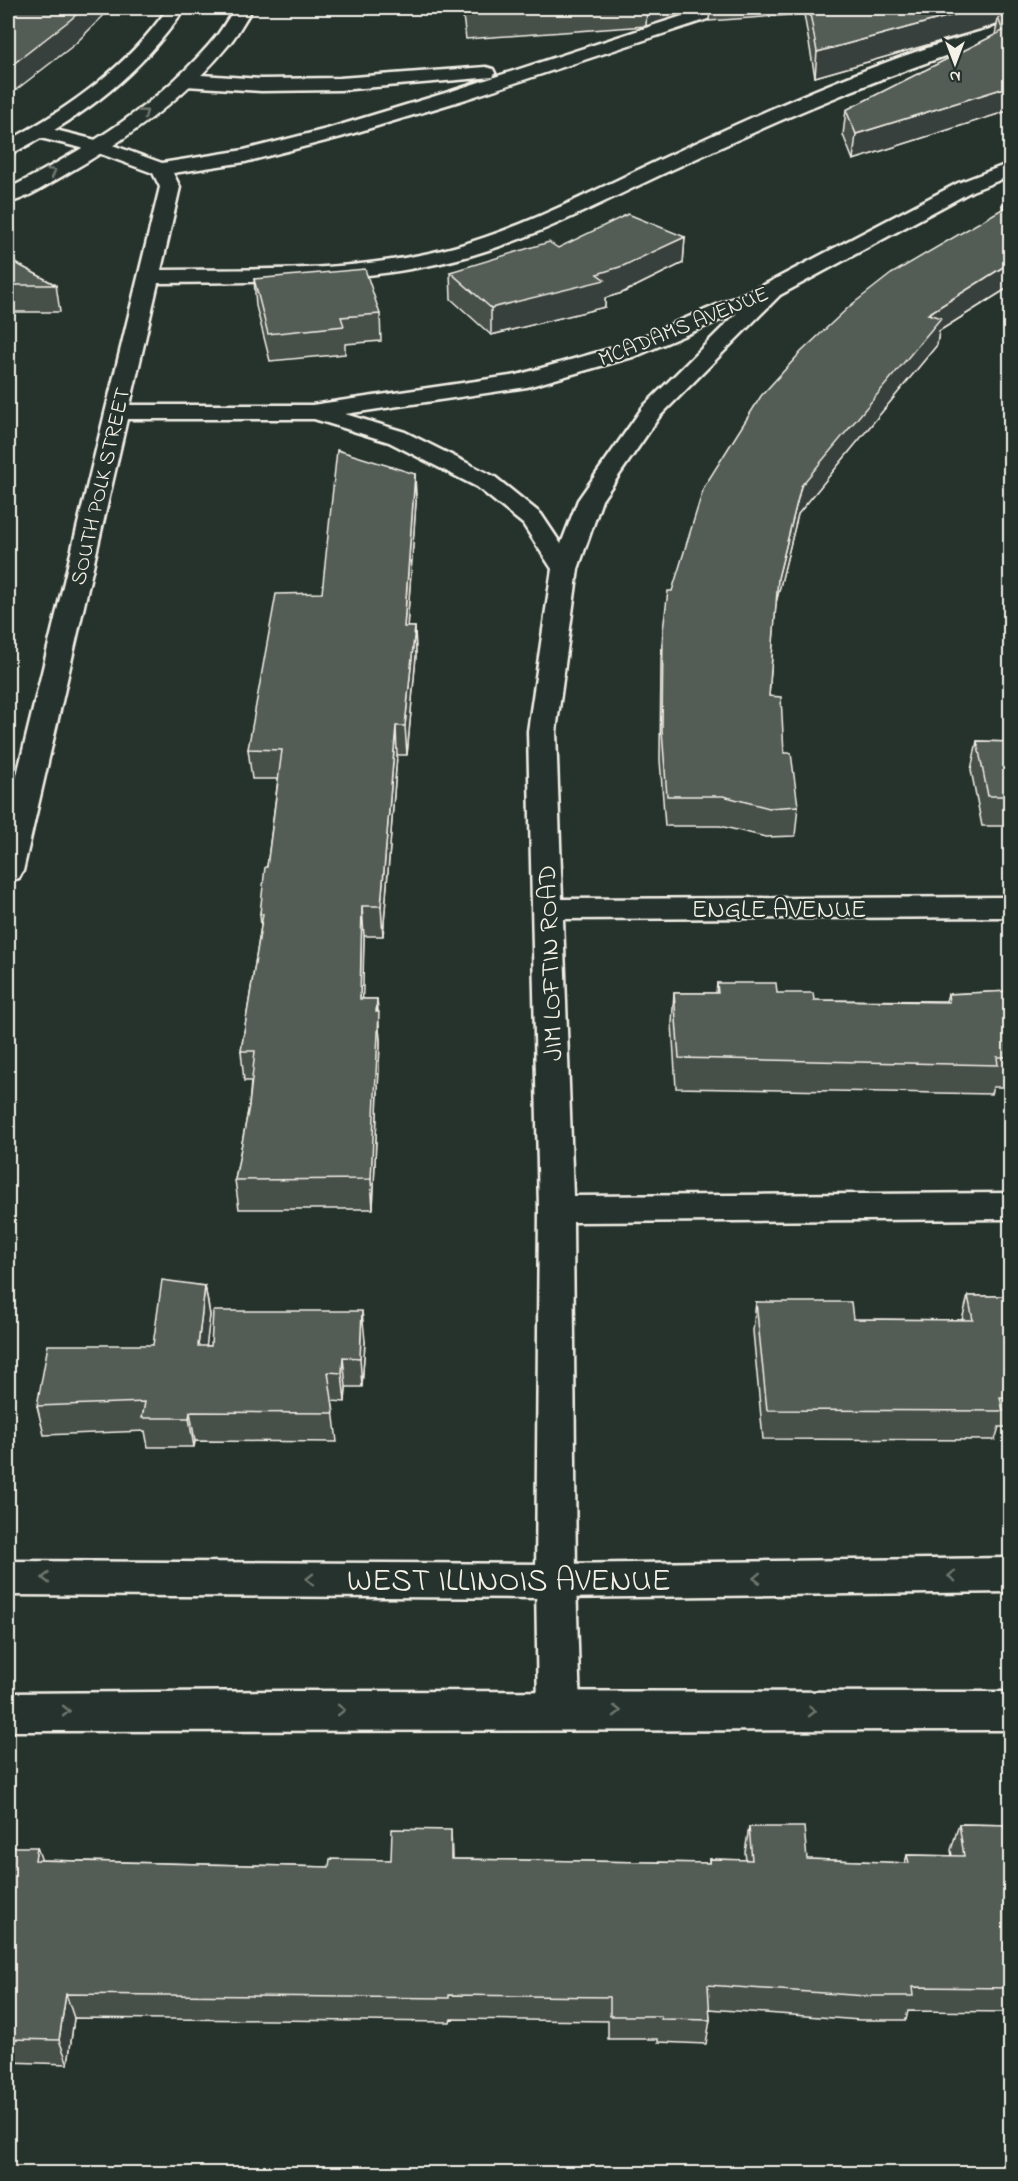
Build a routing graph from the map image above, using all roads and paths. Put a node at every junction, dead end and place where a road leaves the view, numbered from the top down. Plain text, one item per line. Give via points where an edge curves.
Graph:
1 (176, 8) edge
2 (244, 8) edge
3 (723, 8) edge
4 (1011, 29) edge
5 (530, 70) junction
6 (186, 80) junction
7 (340, 84) junction
8 (39, 132) junction
9 (334, 133) junction
10 (96, 146) junction
11 (8, 148) edge
12 (161, 169) junction
13 (1011, 169) edge
14 (8, 197) edge
15 (149, 277) junction
16 (772, 290) junction
17 (116, 412) junction
18 (312, 412) junction
19 (565, 569) junction
20 (8, 871) edge
21 (1011, 907) edge
22 (547, 909) junction
23 (1011, 1206) edge
24 (556, 1209) junction
25 (1011, 1575) edge
26 (8, 1578) edge
27 (556, 1581) junction
28 (559, 1711) junction
29 (1011, 1711) edge
30 (8, 1712) edge

1 - 8 street via 141,54 106,88
2 - 6 street via 222,41
3 - 5 street
4 - 15 street via 773,115 581,207 460,251 386,266 303,274
5 - 7 street
5 - 9 street
6 - 7 street via 261,85
10 -> 6 street
7 - 9 street
8 - 10 street
8 - 11 street
9 - 12 street via 245,156
10 - 12 street
14 -> 10 street
12 - 15 street, SOUTH POLK STREET via 170,187
13 - 16 street, MCADAMS AVENUE via 965,187
15 - 17 street, SOUTH POLK STREET
16 - 18 street, MCADAMS AVENUE via 628,351 519,382
16 - 19 street, JIM LOFTIN ROAD via 651,412 590,500
17 - 18 street, MCADAMS AVENUE
17 - 20 street, SOUTH POLK STREET
18 - 19 street via 397,437 486,482 532,519
19 - 22 street, JIM LOFTIN ROAD via 542,731
21 - 22 street, ENGLE AVENUE
22 - 24 street, JIM LOFTIN ROAD
23 - 24 street
24 - 27 street, JIM LOFTIN ROAD
25 -> 27 street, WEST ILLINOIS AVENUE
27 -> 26 street, WEST ILLINOIS AVENUE
27 - 28 street, JIM LOFTIN ROAD
28 -> 29 street
30 -> 28 street

